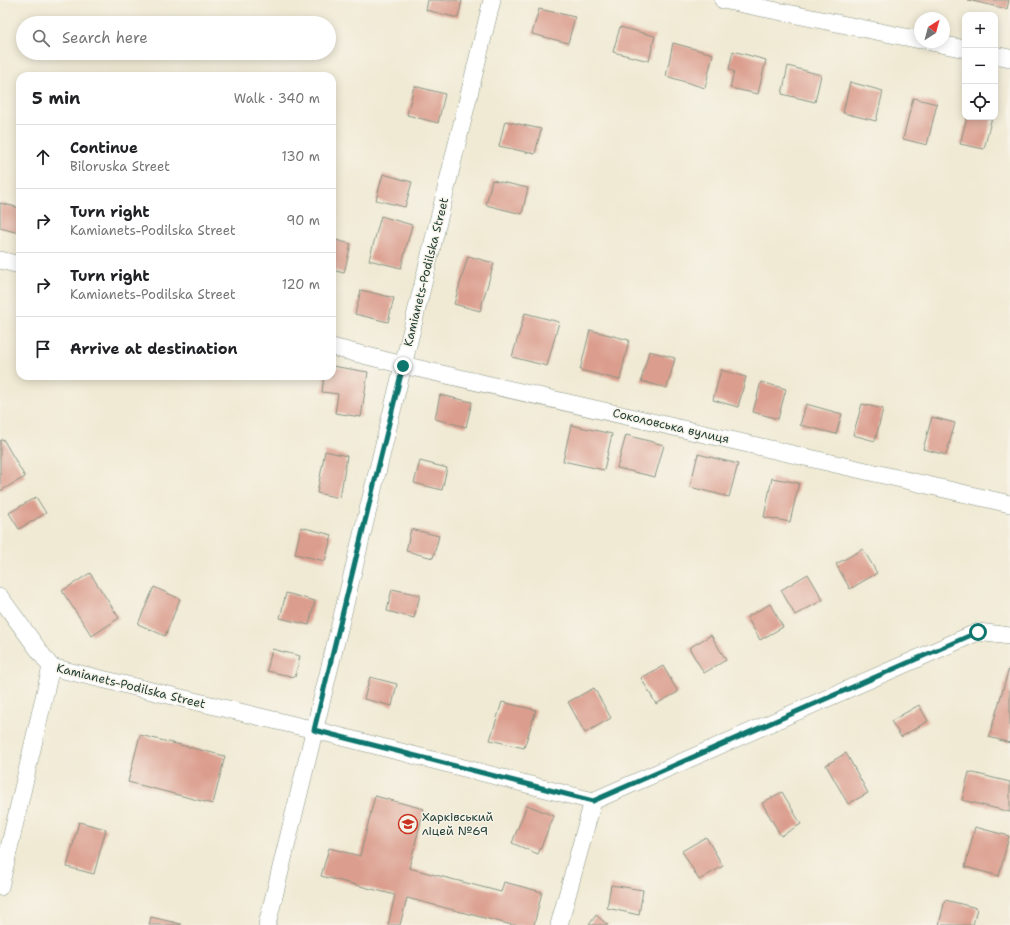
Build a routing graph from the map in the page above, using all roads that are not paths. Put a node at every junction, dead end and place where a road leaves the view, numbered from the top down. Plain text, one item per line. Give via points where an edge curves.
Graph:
1 (492, 0) edge
2 (723, 0) edge
3 (914, 39) edge
4 (950, 46) edge
5 (962, 48) edge
6 (998, 56) edge
7 (1010, 58) edge
8 (0, 260) edge
9 (16, 264) edge
10 (336, 348) edge
11 (403, 366) junction
12 (1010, 504) edge
13 (0, 597) edge
14 (1010, 636) edge
15 (51, 667) junction
16 (314, 730) junction
17 (593, 801) junction
18 (0, 887) edge
19 (267, 925) edge
20 (559, 925) edge

1 - 11 street, Kamianets-Podilska Street
2 - 3 street
4 - 5 street
6 - 7 street
8 - 9 street
10 - 11 street, Соколовська вулиця
11 - 12 street, Соколовська вулиця
11 - 16 street, Kamianets-Podilska Street
13 - 15 street
14 - 17 street via 978,632
15 - 16 street, Kamianets-Podilska Street
15 - 18 street, Kamianets-Podilska Street
16 - 17 street, Kamianets-Podilska Street
16 - 19 street, Kamianets-Podilska Street
17 - 20 street

